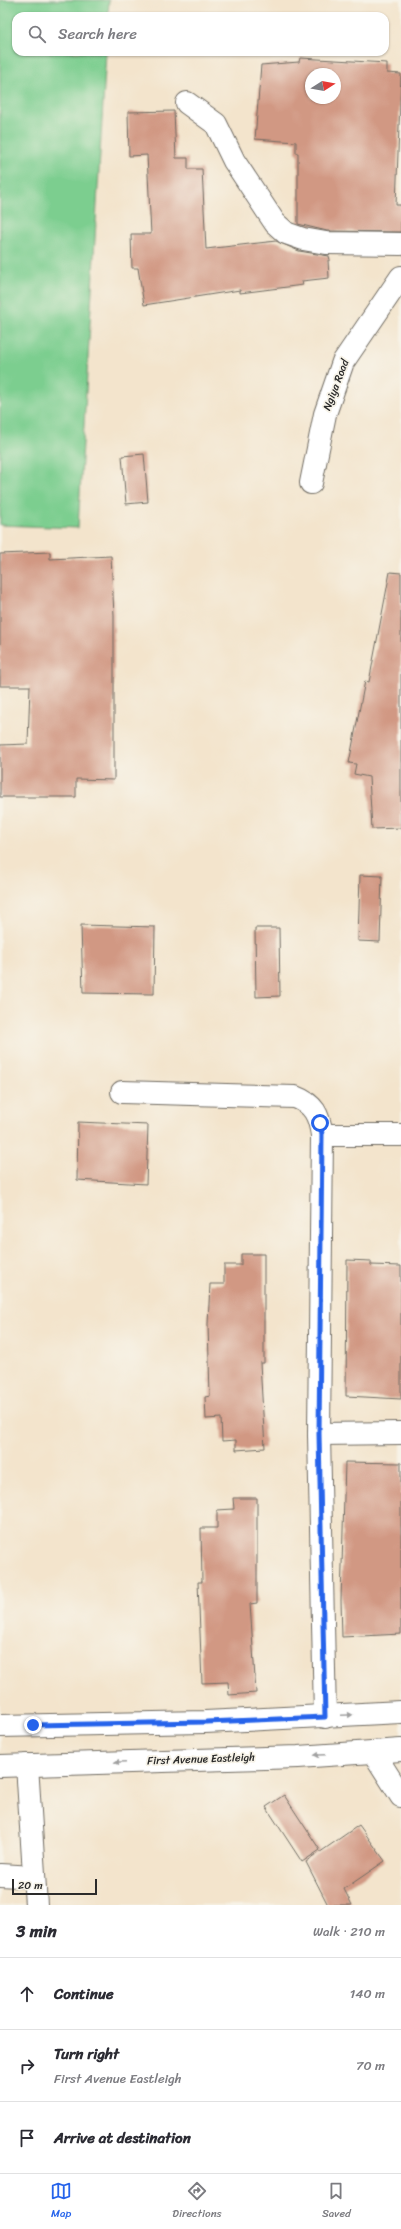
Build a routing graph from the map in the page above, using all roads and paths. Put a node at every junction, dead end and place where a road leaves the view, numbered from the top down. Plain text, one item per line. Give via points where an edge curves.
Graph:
1 (187, 103) dead end
2 (401, 244) edge
3 (401, 277) edge
4 (311, 483) dead end
5 (122, 1092) dead end
6 (322, 1134) junction
7 (401, 1135) edge
8 (401, 1433) edge
9 (319, 1434) junction
10 (401, 1712) edge
11 (325, 1717) junction
12 (0, 1726) edge
13 (401, 1750) edge
14 (373, 1752) junction
15 (27, 1765) junction
16 (0, 1766) edge
17 (401, 1796) edge
18 (0, 1875) edge
19 (34, 1877) junction
20 (36, 1905) edge

1 - 2 street via 216,124 234,161 274,224 286,233 326,243
3 - 4 street, Ngiya Road via 343,362 325,414
5 - 6 street via 295,1097 308,1102 320,1123
6 - 7 street
6 - 9 street
8 - 9 street
9 - 11 street
11 -> 10 street
11 - 12 street
13 - 14 street, First Avenue Eastleigh
14 -> 15 street, First Avenue Eastleigh via 298,1757
14 - 17 street
15 - 16 street, First Avenue Eastleigh
15 - 19 street
18 - 19 street
19 - 20 street

